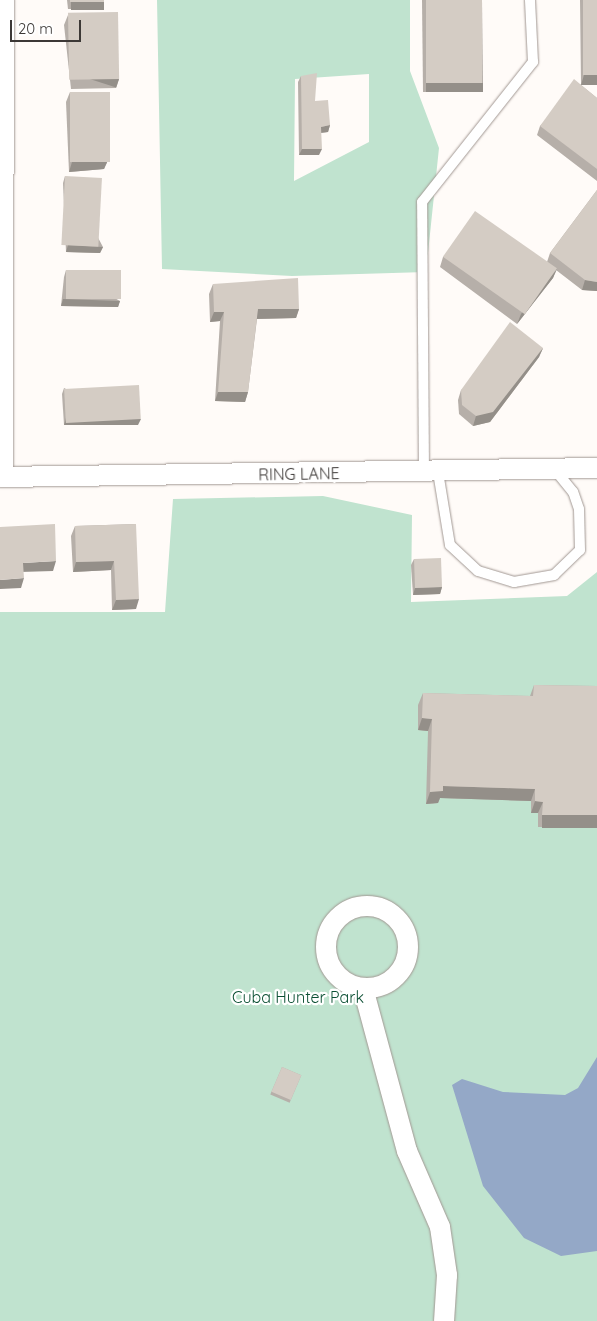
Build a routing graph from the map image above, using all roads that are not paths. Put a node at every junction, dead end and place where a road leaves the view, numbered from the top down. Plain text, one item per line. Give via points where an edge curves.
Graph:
1 (4, 0) edge
2 (530, 0) edge
3 (554, 468) junction
4 (597, 468) edge
5 (431, 472) junction
6 (2, 477) edge
7 (363, 988) junction
8 (444, 1321) edge

1 - 6 street
2 - 5 lane via 533,62 422,202
3 - 4 street, RING LANE
3 - 5 street, RING LANE
3 - 5 lane via 576,500 580,550 554,575 514,582 478,571 450,545
5 - 6 street, RING LANE
7 - 7 street via 376,988 398,974 408,951 407,937 397,919 367,905 342,914 332,924 325,950 337,976
7 - 8 street via 407,1151 440,1227 447,1275

